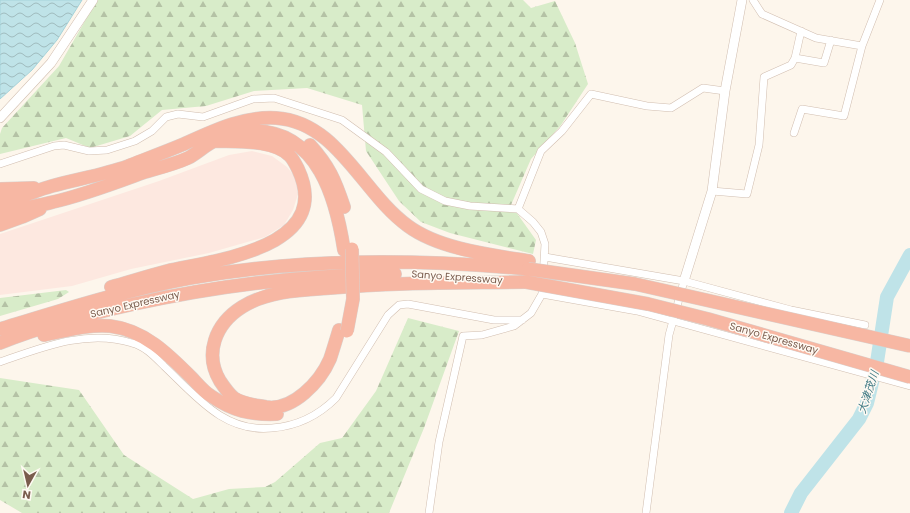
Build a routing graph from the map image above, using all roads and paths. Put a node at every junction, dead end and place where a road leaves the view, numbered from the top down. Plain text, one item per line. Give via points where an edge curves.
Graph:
1 (93, 0) edge
2 (742, 0) edge
3 (753, 0) edge
4 (880, 0) edge
5 (801, 31) junction
6 (832, 40) junction
7 (862, 46) junction
8 (795, 58) junction
9 (725, 91) junction
10 (0, 118) edge
11 (257, 119) junction
12 (794, 133) dead end
13 (214, 141) junction
14 (0, 164) edge
15 (51, 186) junction
16 (0, 189) edge
17 (712, 190) junction
18 (0, 202) edge
19 (52, 203) junction
20 (518, 209) junction
21 (0, 214) edge
22 (0, 225) edge
23 (348, 250) junction
24 (545, 257) junction
25 (528, 271) junction
26 (684, 280) junction
27 (542, 294) junction
28 (522, 320) junction
29 (673, 321) junction
30 (865, 325) dead end
31 (0, 326) edge
32 (0, 329) edge
33 (343, 331) junction
34 (5, 341) edge
35 (910, 346) edge
36 (0, 362) edge
37 (910, 376) edge
38 (910, 386) edge
39 (429, 513) edge
40 (646, 513) edge

1 - 10 street via 51,63
2 - 9 street
3 - 5 street via 762,14
4 - 7 street
5 - 6 street via 816,38
5 - 8 street
6 - 7 street
6 - 8 street via 824,63
7 - 12 street via 844,116 802,109
8 - 17 street via 791,65 764,77 759,145 747,194
9 - 17 street
9 - 20 street via 703,88 670,108 647,106 591,94 562,131 541,151
11 - 15 highway via 217,129 126,166
11 - 23 highway via 291,130 305,139 325,161 338,188 345,211
11 - 25 highway via 293,120 317,132 338,149 389,210 409,227 428,237 485,254
13 - 19 highway via 188,158
13 - 23 highway via 254,131 278,134 294,141 311,157 324,179
13 - 31 highway via 260,143 290,156 305,189 300,214 288,231 265,246 244,255 165,272 112,287
14 - 20 street via 54,146 64,145 89,151 107,150 135,141 152,132 166,117 178,114 204,117 253,99 274,98 342,120 386,152 421,189 445,201 470,206
15 - 16 highway
15 - 18 highway via 14,200
17 - 26 street
19 - 21 highway
19 - 22 highway
20 - 24 street via 541,232 545,244
23 - 33 highway
24 - 26 street
24 - 27 street
25 - 32 highway, Sanyo Expressway via 457,263 372,261 240,270 140,288
25 - 33 highway via 296,291 263,298 242,306 221,325 214,341 212,363 222,385 234,397 249,404 272,407 290,402 306,392 330,360
25 - 34 highway, Sanyo Expressway via 304,277 247,283 178,294 115,308 66,320
25 - 35 highway, Sanyo Expressway, bridge via 635,284
25 - 37 highway, Sanyo Expressway, bridge
26 - 29 street
26 - 30 street via 791,310
27 - 28 street via 531,312
27 - 29 street via 600,303
28 - 36 street via 494,320 408,304 399,305 388,315 336,398 307,420 282,428 245,428 219,416 151,353 134,343 101,337 84,338 43,347
28 - 39 street via 497,332 463,336 439,442
29 - 38 street
29 - 40 street
33 - 34 highway via 336,364 321,388 303,405 277,414 262,415 233,409 209,395 168,354 126,329 109,326 81,328

